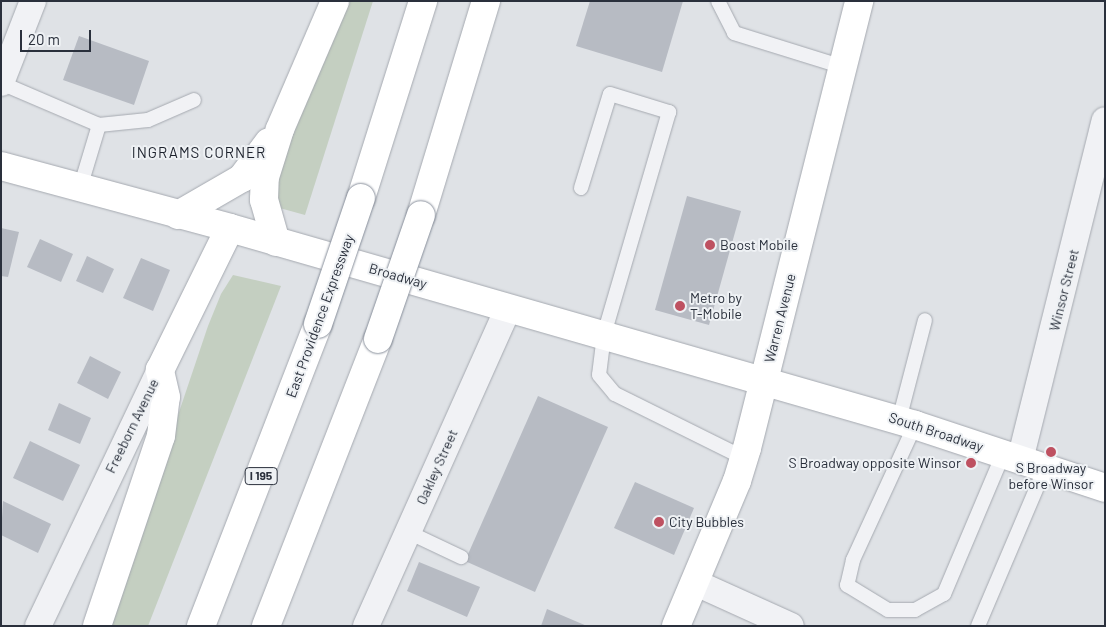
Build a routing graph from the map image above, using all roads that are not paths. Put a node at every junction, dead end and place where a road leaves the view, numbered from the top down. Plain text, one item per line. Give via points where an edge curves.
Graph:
1 (34, 1) edge
2 (335, 1) edge
3 (423, 1) edge
4 (486, 1) edge
5 (491, 1) edge
6 (718, 1) edge
7 (859, 1) edge
8 (473, 44) junction
9 (843, 67) junction
10 (1, 83) edge
11 (194, 100) dead end
12 (1105, 120) edge
13 (99, 125) junction
14 (280, 129) junction
15 (1, 166) edge
16 (80, 188) junction
17 (581, 188) dead end
18 (178, 215) junction
19 (230, 228) junction
20 (276, 242) junction
21 (508, 308) junction
22 (925, 320) dead end
23 (604, 335) junction
24 (160, 370) junction
25 (765, 381) junction
26 (907, 422) junction
27 (744, 458) junction
28 (1022, 461) junction
29 (1105, 488) edge
30 (408, 532) junction
31 (461, 557) dead end
32 (696, 583) junction
33 (38, 626) edge
34 (97, 626) edge
35 (201, 626) edge
36 (266, 626) edge
37 (366, 626) edge
38 (676, 626) edge
39 (791, 626) edge
40 (978, 626) edge

1 - 10 street
2 - 14 main road
3 - 35 main road, East Providence Expressway / I 195, bridge via 318,324
4 - 8 main road
5 - 8 main road
6 - 9 lane via 734,33
7 - 9 main road, Warren Avenue
8 - 36 main road, bridge via 421,216 378,339
9 - 25 main road, Warren Avenue
10 - 13 lane
11 - 13 lane via 148,120
12 - 28 street, Winsor Street
13 - 16 lane
14 - 18 main road via 242,178
14 - 20 main road via 265,177 264,200
15 - 16 main road, Broadway
16 - 18 main road, Broadway
17 - 23 lane via 610,94 669,112
18 - 19 main road, Broadway
19 - 20 main road, Broadway
19 - 24 main road, Freeborn Avenue
20 - 21 main road, Broadway
21 - 23 main road, Broadway
21 - 30 street, Oakley Street
22 - 26 lane
23 - 25 main road, Broadway
23 - 27 lane via 599,375 615,394
24 - 33 street, Freeborn Avenue
24 - 34 main road via 166,397 161,436
25 - 26 main road, South Broadway
25 - 27 main road, Warren Avenue
26 - 28 main road, South Broadway
26 - 28 lane via 853,560 847,586 888,610 915,610 944,594
27 - 32 main road, Warren Avenue
28 - 29 main road, South Broadway
28 - 40 lane
30 - 31 lane
30 - 37 street, Oakley Street
32 - 38 main road, Warren Avenue
32 - 39 street

